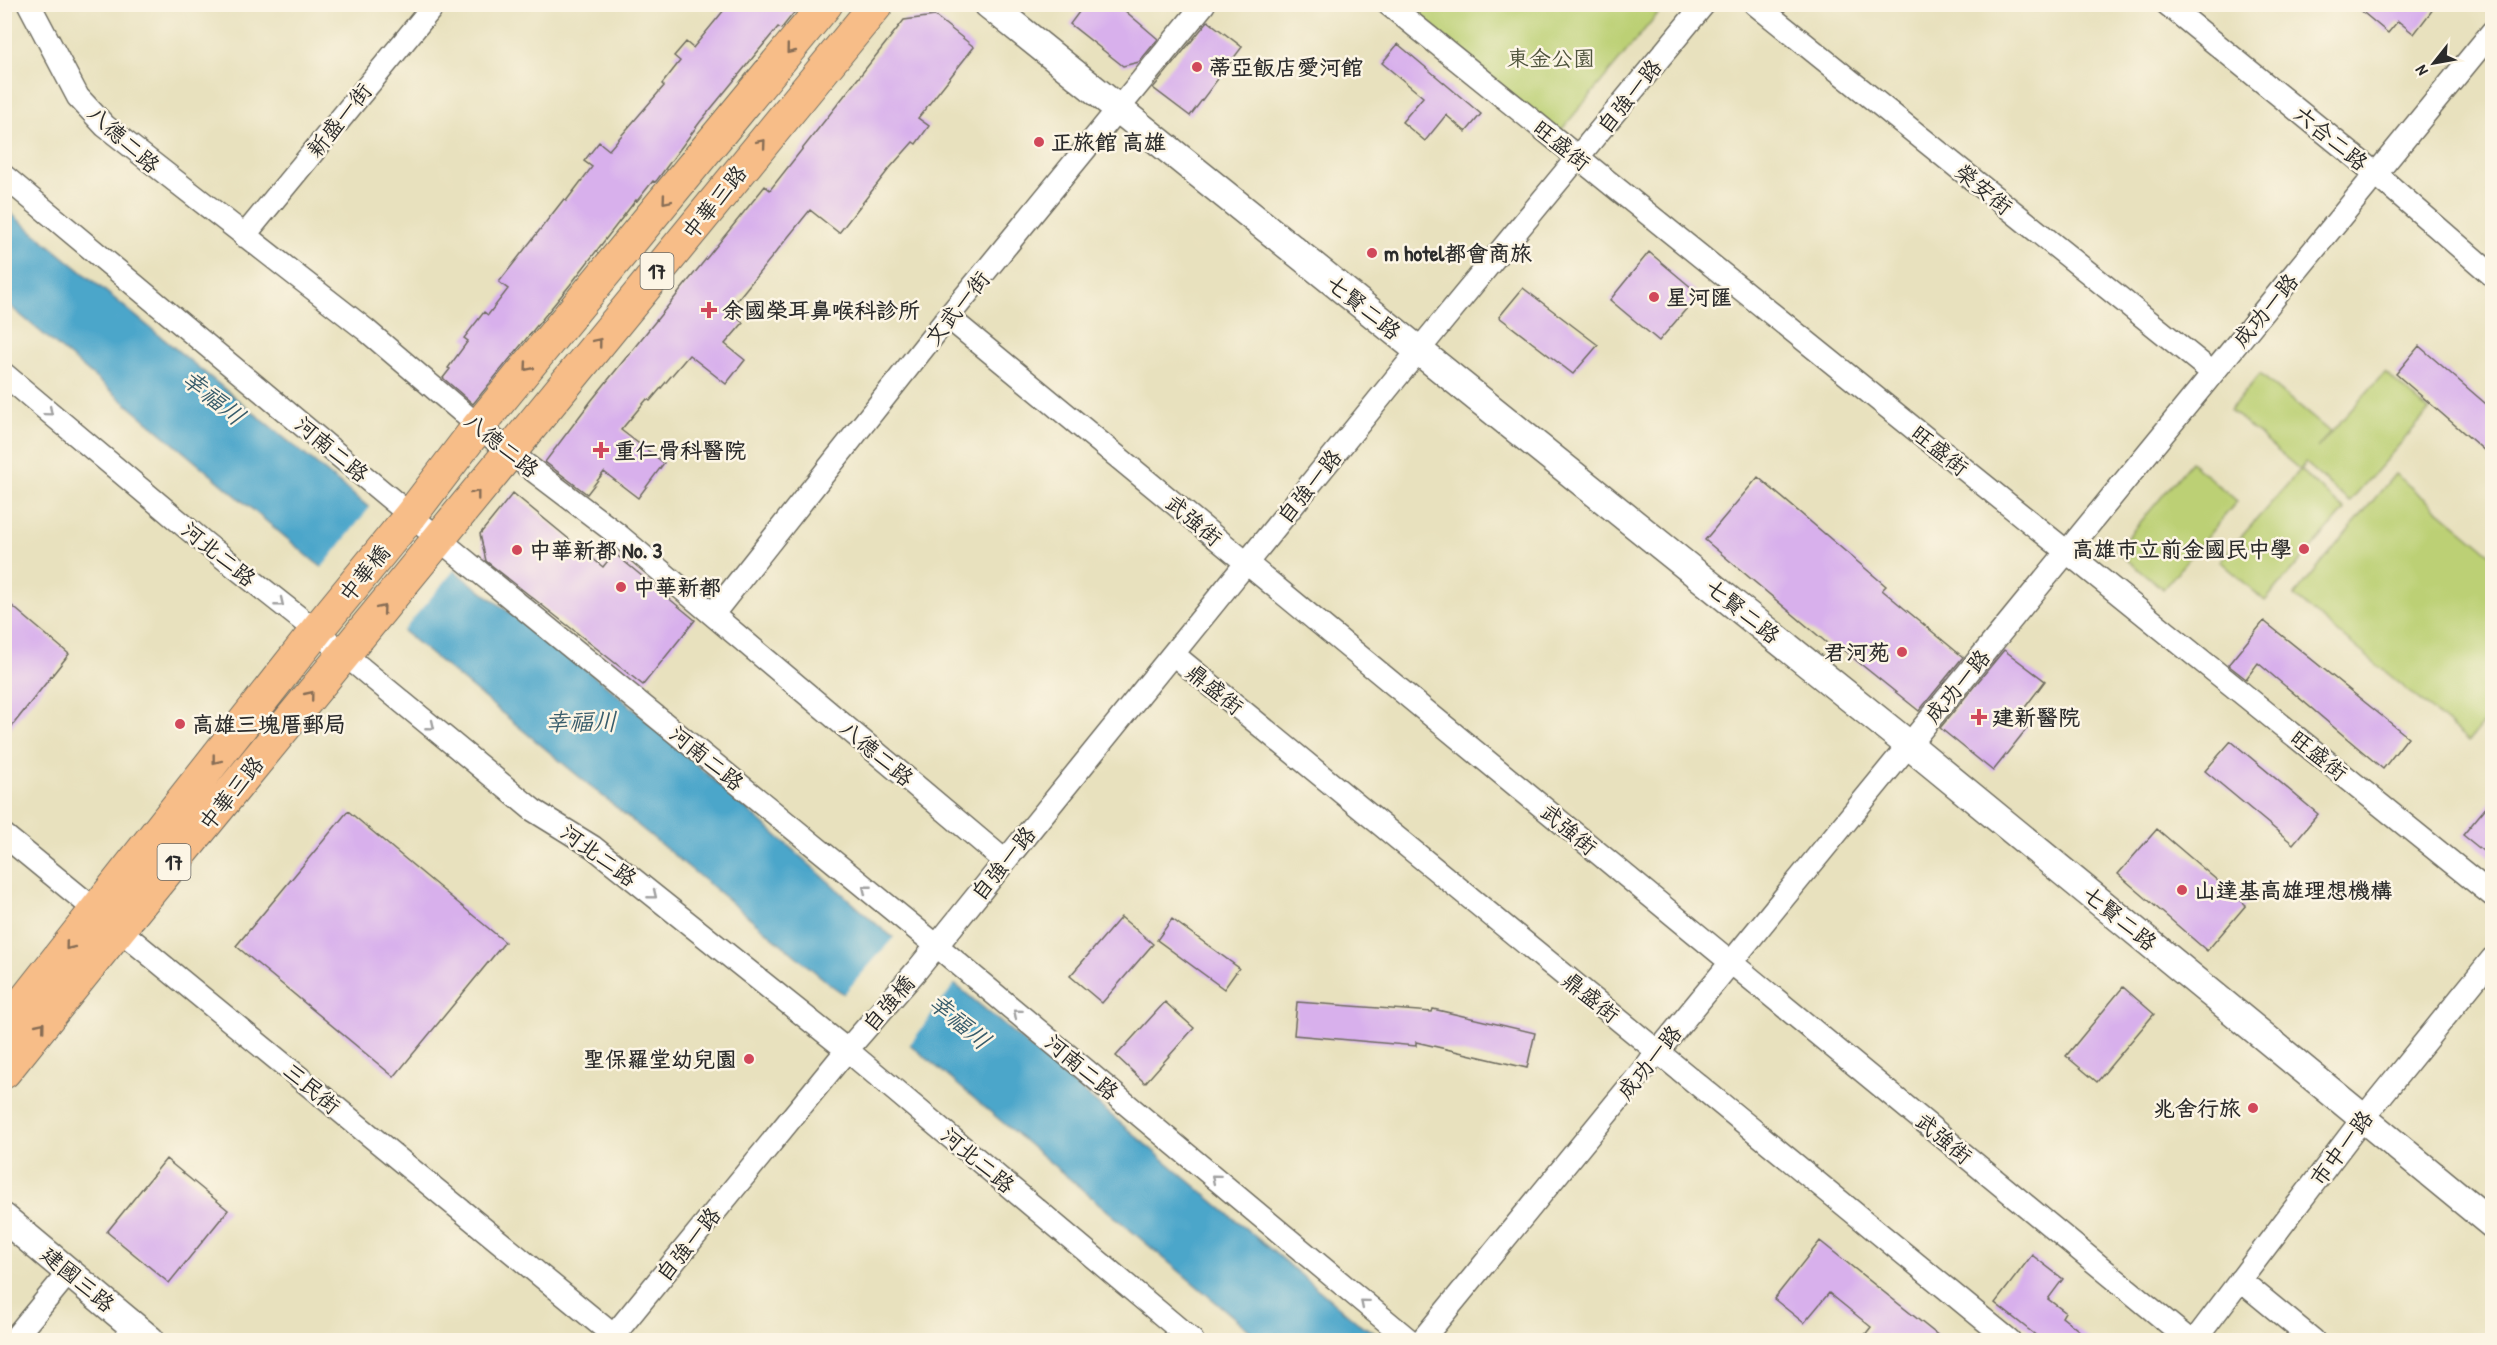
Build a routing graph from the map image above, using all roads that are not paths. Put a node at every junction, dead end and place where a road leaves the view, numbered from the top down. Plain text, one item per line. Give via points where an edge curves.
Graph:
1 (29, 4) edge
2 (435, 4) edge
3 (826, 4) edge
4 (877, 4) edge
5 (988, 4) edge
6 (1204, 4) edge
7 (1388, 4) edge
8 (1704, 4) edge
9 (1755, 4) edge
10 (2167, 4) edge
11 (2493, 32) edge
12 (1119, 108) junction
13 (1578, 157) junction
14 (2376, 174) junction
15 (4, 176) edge
16 (244, 236) junction
17 (2493, 275) edge
18 (948, 317) junction
19 (1418, 351) junction
20 (2213, 373) junction
21 (4, 374) edge
22 (478, 427) junction
23 (508, 452) junction
24 (411, 515) junction
25 (440, 540) junction
26 (2067, 552) junction
27 (1246, 563) junction
28 (713, 614) junction
29 (316, 631) junction
30 (344, 654) junction
31 (1173, 654) junction
32 (1909, 745) junction
33 (4, 835) edge
34 (1005, 861) junction
35 (2493, 895) edge
36 (108, 920) junction
37 (936, 946) junction
38 (2493, 959) edge
39 (1731, 963) junction
40 (917, 970) joint
41 (4, 1027) edge
42 (854, 1043) junction
43 (1658, 1052) junction
44 (4, 1072) edge
45 (2364, 1117) junction
46 (4, 1218) edge
47 (2493, 1224) edge
48 (69, 1272) junction
49 (2240, 1280) junction
50 (614, 1339) edge
51 (13, 1341) edge
52 (150, 1341) edge
53 (1192, 1341) edge
54 (1409, 1341) edge
55 (1422, 1341) edge
56 (2009, 1341) edge
57 (2189, 1341) edge
58 (2195, 1341) edge
59 (2313, 1341) edge

1 - 16 street, 八德二路 via 78,97 105,126
2 - 16 street, 新盛一街
3 -> 22 main road, 中華三路 / 17
23 -> 4 main road, 中華三路 / 17
5 - 12 street, 七賢二路
6 - 12 street, 文武一街
7 - 13 street, 旺盛街
8 - 13 street, 自強一路
9 - 20 street, 榮安街
10 - 14 street, 六合二路
11 - 14 street, 成功一路
12 - 18 street, 文武一街
12 - 19 street, 七賢二路
13 - 19 street, 自強一路
13 - 26 street, 旺盛街
14 - 17 street, 六合二路
14 - 20 street, 成功一路
15 - 24 street, 河南二路
16 - 22 street, 八德二路 via 366,330
18 - 27 street, 武強街
18 - 28 street, 文武一街
19 - 27 street, 自強一路
19 - 32 street, 七賢二路
20 - 26 street, 成功一路
21 -> 29 street, 河北二路
22 - 23 street, 八德二路
22 - 24 main road, 中華三路 / 17
25 -> 23 main road, 中華三路 / 17
23 - 28 street, 八德二路 via 617,534
24 - 25 street, 河南二路
24 - 29 main road, 中華橋 / 17
30 -> 25 main road, 中華橋 / 17
37 -> 25 street, 河南二路
26 - 32 street, 成功一路
26 - 35 street, 旺盛街
27 - 31 street, 自強一路
27 - 39 street, 武強街
28 - 34 street, 八德二路
29 - 30 street, 河北二路
29 -> 36 main road, 中華三路 / 17
36 -> 30 main road, 中華三路 / 17
30 -> 42 street, 河北二路 via 533,810 593,847
31 - 34 street, 自強一路
31 - 43 street, 鼎盛街
32 - 39 street, 成功一路
32 - 45 street, 七賢二路
33 - 36 street, 三民街
34 - 37 street, 自強一路
36 -> 41 main road, 中華三路 / 17
44 -> 36 main road, 中華三路 / 17
36 - 50 street, 三民街
37 - 40 street, 自強一路
54 -> 37 street, 河南二路
38 - 45 street, 市中一路
39 - 43 street, 成功一路
39 - 57 street, 武強街
40 - 42 street, 自強橋
42 - 50 street, 自強一路
42 - 53 street, 河北二路
43 - 55 street, 成功一路
43 - 56 street, 鼎盛街
45 - 47 street, 七賢二路
45 - 49 street, 市中一路
46 - 48 street, 建國三路
48 - 51 street
48 - 52 street, 建國三路
49 - 58 street, 市中一路
49 - 59 street

